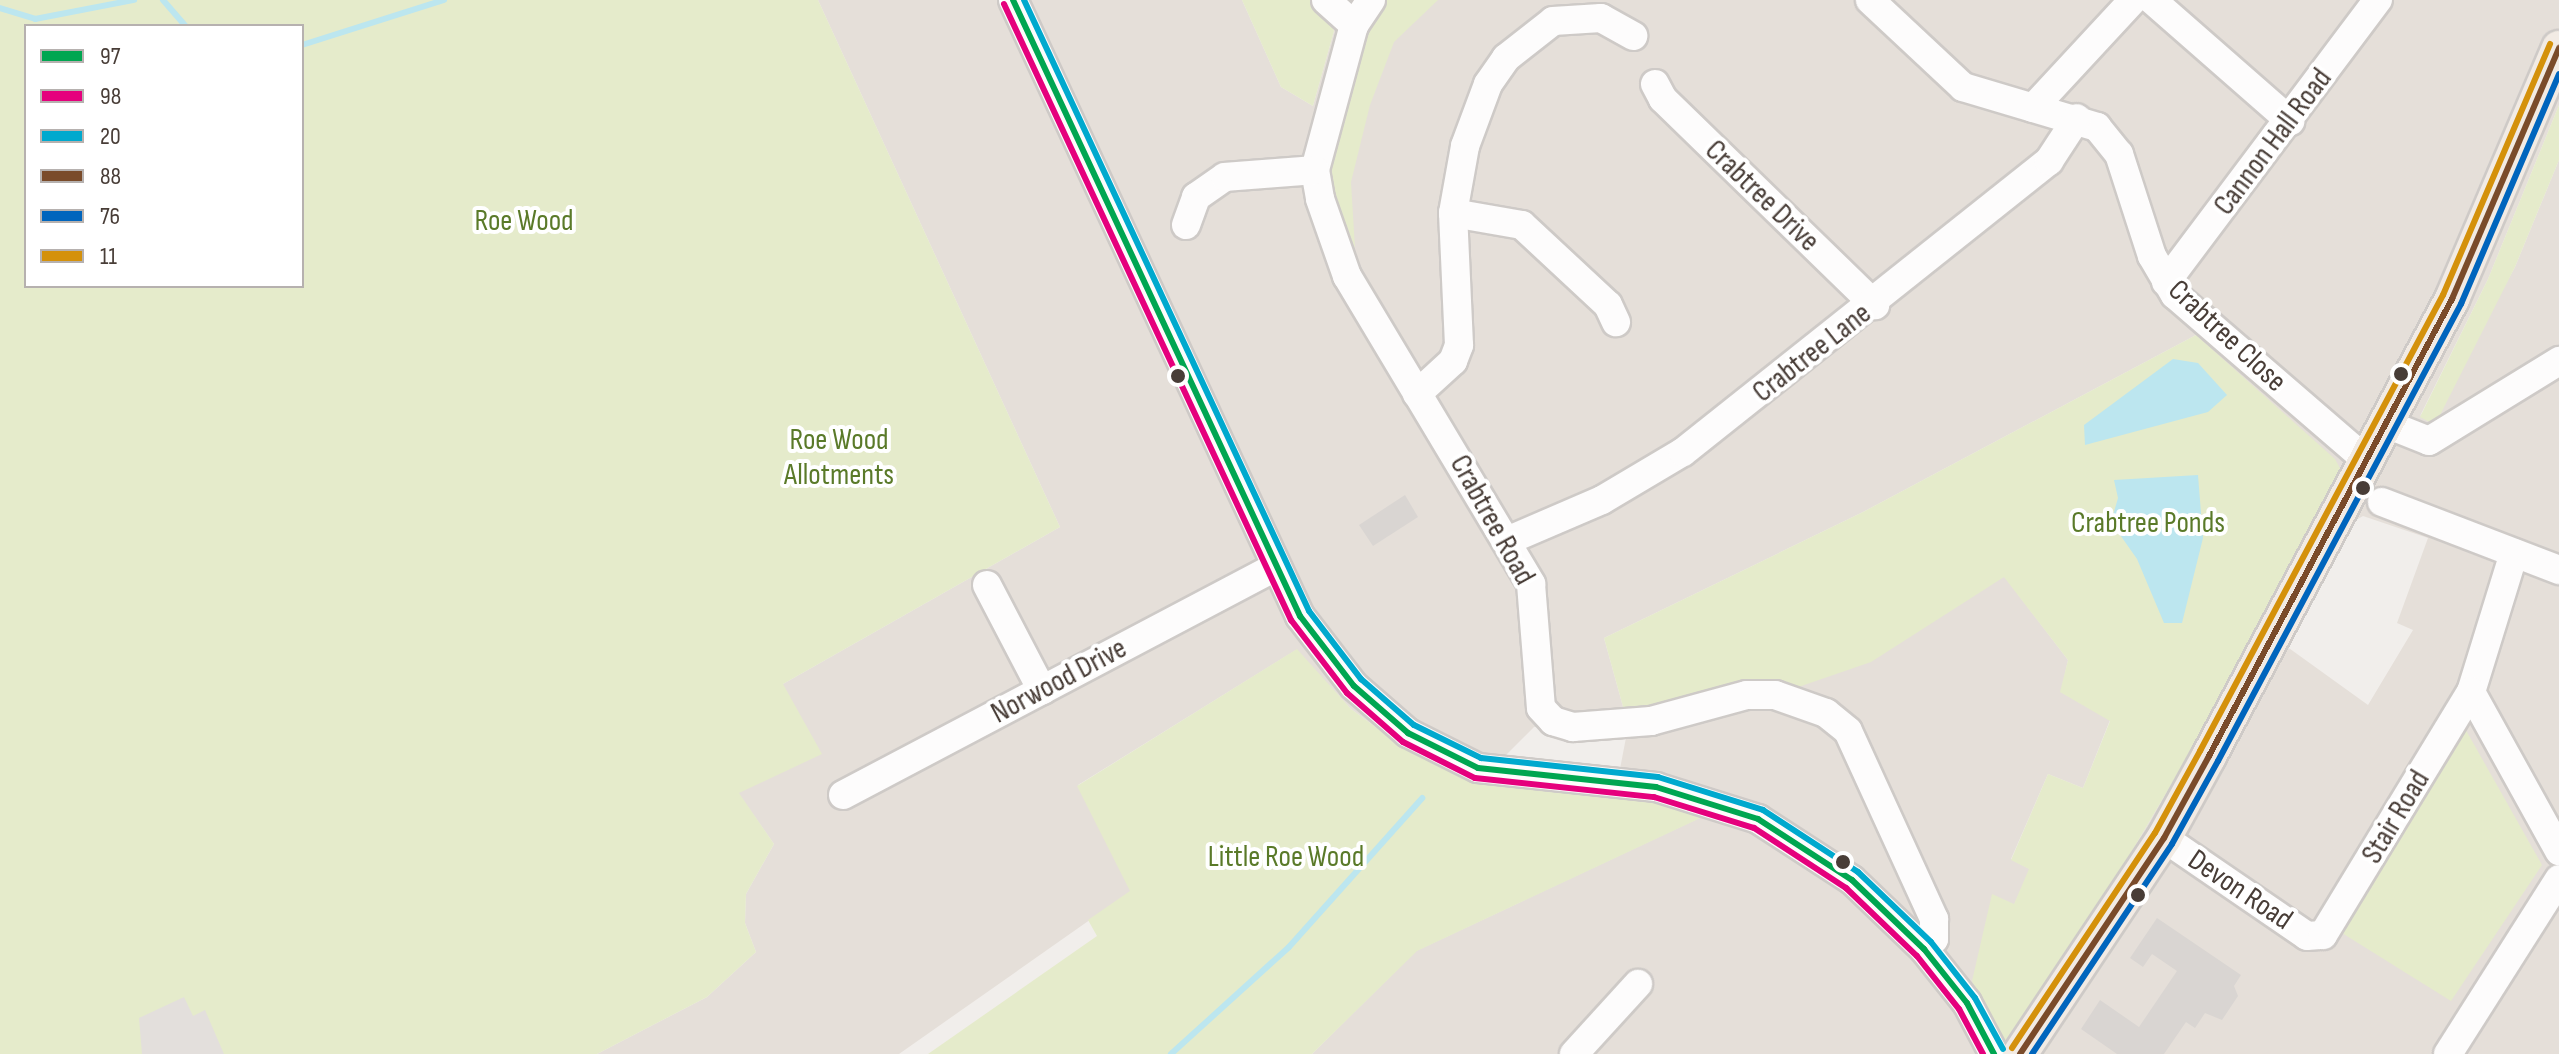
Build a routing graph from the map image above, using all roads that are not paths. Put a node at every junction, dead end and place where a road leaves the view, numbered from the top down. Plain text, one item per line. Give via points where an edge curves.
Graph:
1 (1013, 0) edge
2 (1326, 0) edge
3 (1371, 0) edge
4 (1870, 0) edge
5 (2133, 0) edge
6 (2152, 0) edge
7 (2378, 0) edge
8 (1354, 25) junction
9 (1633, 36) dead end
10 (2559, 48) edge
11 (1655, 84) dead end
12 (2033, 108) junction
13 (2077, 118) junction
14 (2290, 121) junction
15 (1315, 170) junction
16 (1453, 213) junction
17 (1186, 225) dead end
18 (2166, 282) junction
19 (1875, 305) junction
20 (1616, 322) dead end
21 (2559, 361) edge
22 (1417, 394) junction
23 (2384, 423) junction
24 (2365, 459) junction
25 (2382, 502) dead end
26 (1509, 540) junction
27 (2514, 553) junction
28 (1276, 567) junction
29 (2559, 570) edge
30 (987, 585) dead end
31 (1042, 690) junction
32 (2471, 692) junction
33 (843, 795) dead end
34 (2164, 838) junction
35 (2559, 851) edge
36 (2559, 879) edge
37 (2316, 938) joint
38 (1924, 949) junction
39 (1638, 984) dead end
40 (1574, 1054) edge
41 (1994, 1054) edge
42 (2020, 1054) edge
43 (2448, 1054) edge

1 - 28 street
2 - 8 street
3 - 8 street
4 - 12 street, Crabtree Close via 1963,87
5 - 12 street
6 - 14 street
7 - 14 street, Cannon Hall Road
8 - 15 street
9 - 16 street via 1601,18 1579,16 1553,21 1514,50 1475,113
10 - 23 main road via 2452,299
11 - 19 street, Crabtree Drive via 1663,99
12 - 13 street, Crabtree Close
13 - 18 street, Crabtree Close via 2097,127 2119,154
13 - 19 street, Crabtree Lane via 2049,161
14 - 18 street, Cannon Hall Road
15 - 17 street via 1225,177 1196,197
15 - 22 street, Crabtree Road via 1347,276
16 - 20 street via 1522,225 1608,305
16 - 22 street via 1459,345 1453,361
18 - 24 street, Crabtree Close
19 - 26 street, Crabtree Lane via 1644,478
21 - 23 street via 2429,441
22 - 26 street, Crabtree Road
23 - 24 main road
24 - 34 main road
25 - 27 street
26 - 38 street, Crabtree Road via 1531,584 1535,691 1553,721 1573,727 1651,721 1747,695 1775,695 1826,713 1848,731 1934,919 1934,939
27 - 29 street
27 - 32 street, Stair Road
28 - 31 street, Norwood Drive
28 - 38 street via 1325,654 1408,733 1441,754 1509,774 1656,787 1758,819 1852,880
30 - 31 street
31 - 33 street, Norwood Drive
32 - 35 street
32 - 37 street, Stair Road via 2373,857
34 - 37 street, Devon Road
34 - 42 main road
36 - 43 street
38 - 41 street via 1967,1003
39 - 40 street

